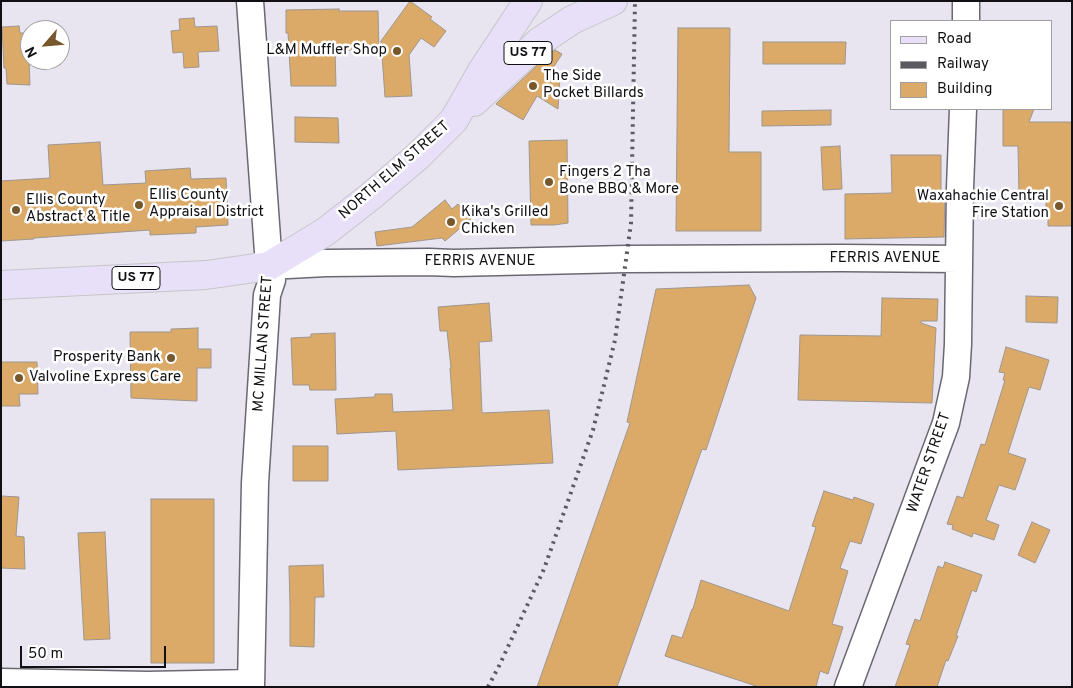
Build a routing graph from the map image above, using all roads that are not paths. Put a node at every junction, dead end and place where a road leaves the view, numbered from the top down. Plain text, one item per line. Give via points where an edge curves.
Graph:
1 (250, 1) edge
2 (528, 1) edge
3 (613, 1) edge
4 (966, 1) edge
5 (966, 20) edge
6 (963, 110) edge
7 (454, 120) junction
8 (959, 259) junction
9 (269, 266) junction
10 (1, 285) edge
11 (1, 682) edge
12 (251, 685) edge
13 (848, 687) edge

1 - 9 street, MC MILLAN STREET
2 - 7 main road, NORTH ELM STREET / US 77
3 - 7 main road, US 77 via 572,20 539,42
4 - 5 street
6 - 8 street, WATER STREET
7 - 9 main road, NORTH ELM STREET / US 77 via 371,196 325,232
8 - 9 street, FERRIS AVENUE via 626,259
8 - 13 street, WATER STREET via 958,344 946,423
9 - 10 main road, FERRIS AVENUE / US 77 via 206,275
9 - 12 street, MC MILLAN STREET via 272,280 267,295 255,483
11 - 12 street

